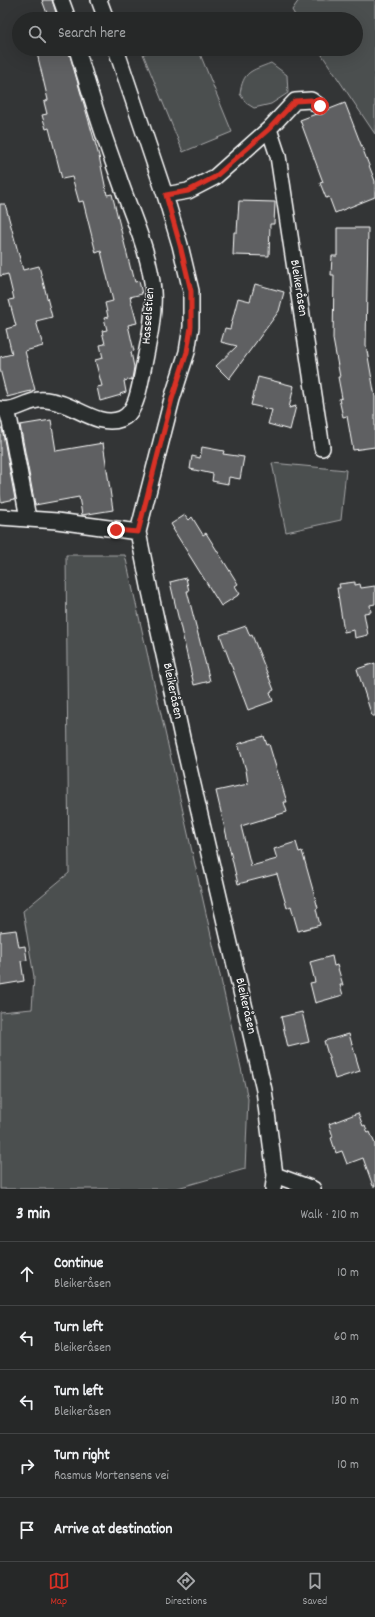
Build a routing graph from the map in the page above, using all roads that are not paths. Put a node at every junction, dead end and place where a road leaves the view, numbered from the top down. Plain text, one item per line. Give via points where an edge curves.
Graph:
1 (61, 0) edge
2 (99, 0) edge
3 (65, 12) edge
4 (103, 12) edge
5 (79, 56) edge
6 (118, 56) edge
7 (320, 106) dead end
8 (269, 129) junction
9 (166, 195) junction
10 (3, 410) edge
11 (322, 448) dead end
12 (0, 517) edge
13 (28, 518) junction
14 (138, 532) junction
15 (274, 1182) edge
16 (313, 1189) edge

1 - 3 street
2 - 4 street
5 - 10 street, Hasselstien via 102,131 146,256 153,291 151,321 138,393 129,413 121,419 110,421 84,414 72,406 53,401 36,400
6 - 9 street, Bleikeråsen
7 - 8 street via 311,100 295,101
8 - 9 street via 215,177 188,191
8 - 11 street, Bleikeråsen via 278,156
9 - 14 street, Bleikeråsen via 191,291 191,327 187,352 172,399
10 - 13 street, Hasselstien via 10,422
12 - 13 street
13 - 14 street
14 - 15 street, Bleikeråsen via 183,742 264,1090
15 - 16 street

